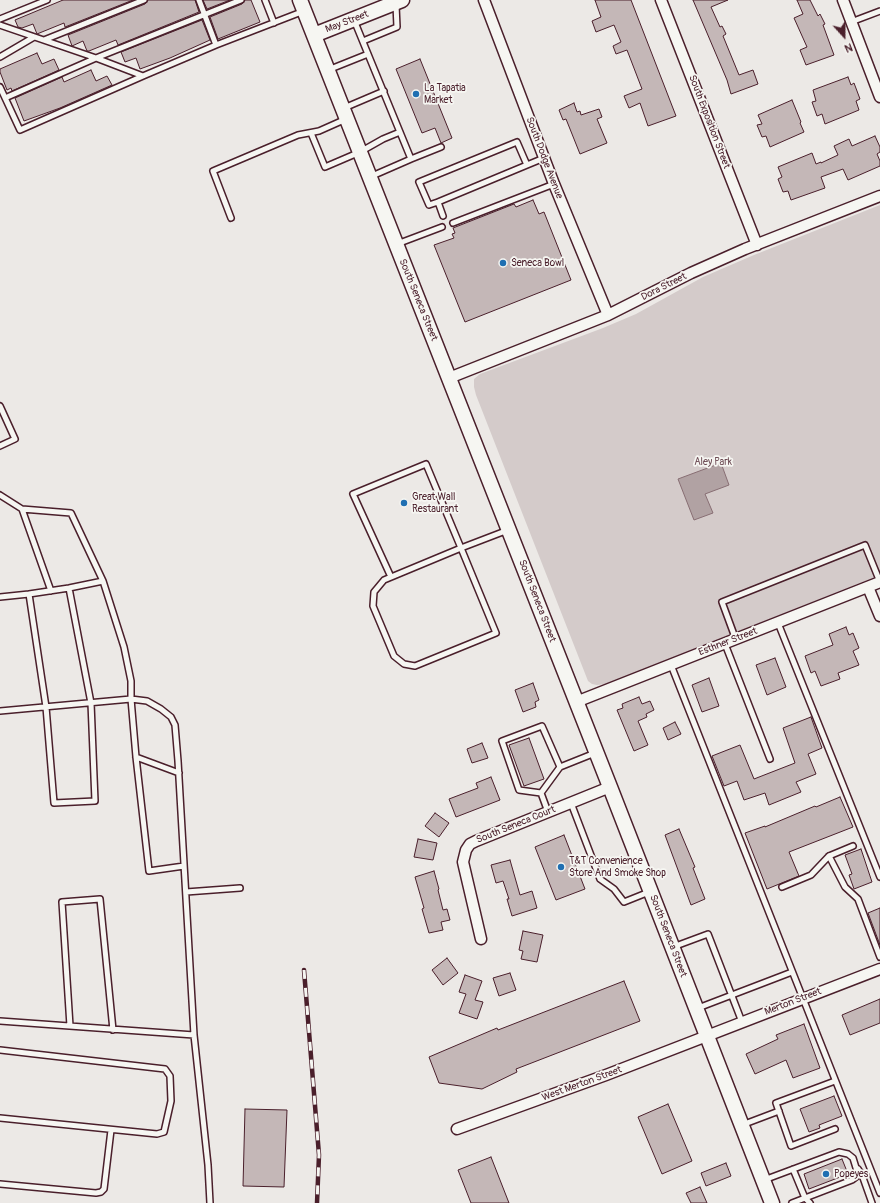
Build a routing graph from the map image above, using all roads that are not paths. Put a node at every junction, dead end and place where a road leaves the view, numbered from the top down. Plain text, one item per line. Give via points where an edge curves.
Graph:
1 (47, 0) edge
2 (144, 0) edge
3 (199, 0) edge
4 (241, 0) edge
5 (265, 0) edge
6 (484, 0) edge
7 (661, 0) edge
8 (842, 0) edge
9 (397, 1) edge
10 (302, 6) edge
11 (880, 11) edge
12 (204, 15) junction
13 (0, 19) edge
14 (354, 19) junction
15 (851, 22) junction
16 (274, 23) junction
17 (0, 25) edge
18 (314, 35) junction
19 (34, 37) junction
20 (44, 40) junction
21 (362, 41) junction
22 (216, 45) junction
23 (368, 54) junction
24 (0, 57) edge
25 (96, 58) junction
26 (328, 71) junction
27 (143, 76) junction
28 (0, 87) edge
29 (384, 91) junction
30 (880, 97) edge
31 (5, 98) junction
32 (345, 114) junction
33 (400, 132) junction
34 (311, 133) junction
35 (441, 147) dead end
36 (360, 152) junction
37 (544, 158) junction
38 (411, 159) junction
39 (527, 165) junction
40 (370, 177) junction
41 (554, 184) junction
42 (880, 196) edge
43 (438, 202) junction
44 (443, 216) dead end
45 (231, 218) dead end
46 (452, 223) dead end
47 (442, 227) dead end
48 (396, 244) junction
49 (757, 245) junction
50 (608, 315) junction
51 (449, 378) junction
52 (0, 406) edge
53 (0, 446) edge
54 (0, 495) edge
55 (22, 509) junction
56 (509, 530) junction
57 (461, 548) junction
58 (391, 577) junction
59 (103, 581) junction
60 (880, 582) edge
61 (868, 587) junction
62 (69, 588) junction
63 (51, 591) junction
64 (29, 594) junction
65 (0, 596) edge
66 (880, 616) edge
67 (778, 623) junction
68 (736, 640) junction
69 (725, 644) junction
70 (671, 665) junction
71 (131, 700) junction
72 (576, 702) junction
73 (91, 703) junction
74 (46, 707) junction
75 (0, 711) edge
76 (596, 753) junction
77 (136, 758) junction
78 (770, 759) dead end
79 (560, 767) junction
80 (179, 773) junction
81 (610, 787) junction
82 (540, 793) junction
83 (571, 803) junction
84 (548, 812) junction
85 (853, 846) dead end
86 (829, 856) junction
87 (184, 866) junction
88 (880, 877) edge
89 (782, 887) dead end
90 (240, 888) dead end
91 (186, 892) junction
92 (650, 892) junction
93 (481, 939) dead end
94 (672, 948) junction
95 (880, 957) edge
96 (880, 969) edge
97 (792, 972) junction
98 (732, 994) junction
99 (803, 998) junction
100 (696, 1008) junction
101 (0, 1021) edge
102 (742, 1022) junction
103 (70, 1026) junction
104 (113, 1030) junction
105 (194, 1035) junction
106 (706, 1036) junction
107 (0, 1050) edge
108 (835, 1081) junction
109 (779, 1111) junction
110 (0, 1118) edge
111 (741, 1125) junction
112 (456, 1129) dead end
113 (835, 1129) dead end
114 (111, 1130) junction
115 (857, 1168) junction
116 (793, 1169) junction
117 (763, 1180) junction
118 (0, 1184) edge
119 (880, 1193) edge
120 (805, 1198) junction
121 (210, 1203) edge
122 (772, 1203) edge
123 (792, 1203) edge
124 (810, 1203) edge
125 (872, 1203) edge

1 - 13 lane
2 - 20 lane
3 - 12 lane
4 - 12 lane
5 - 16 lane
6 - 37 street, South Dodge Avenue
7 - 49 street, South Exposition Street
8 - 15 street
9 - 14 street, May Street
9 - 21 lane via 397,27
10 - 16 lane
10 - 18 street, South Seneca Street
11 - 15 lane
12 - 22 lane
12 - 25 lane
14 - 18 street, May Street
14 - 21 lane
15 - 30 street
16 - 22 lane
17 - 19 lane
18 - 26 street, South Seneca Street
19 - 20 lane
19 - 24 lane
20 - 25 lane
21 - 23 lane
22 - 27 lane
23 - 26 lane
23 - 29 lane
25 - 27 lane
25 - 31 lane
26 - 32 street, South Seneca Street
27 - 31 lane via 20,130
28 - 31 lane
29 - 32 lane
29 - 33 lane
32 - 34 lane via 319,131
32 - 36 street, South Seneca Street
33 - 36 lane
33 - 38 lane
34 - 36 lane via 325,167
34 - 45 lane via 298,135 213,171
35 - 38 lane
36 - 40 street, South Seneca Street
37 - 39 lane
37 - 41 street, South Dodge Avenue
38 - 40 lane
39 - 43 lane
39 - 43 lane via 517,142 419,182 428,205
40 - 48 street, South Seneca Street
41 - 46 lane
41 - 50 street, South Dodge Avenue
42 - 49 street, Dora Street
43 - 44 lane
47 - 48 lane
48 - 51 street, South Seneca Street
49 - 50 street, Dora Street via 691,273
50 - 51 street, Dora Street
51 - 56 street, South Seneca Street
52 - 53 lane via 15,439
54 - 55 lane
55 - 59 lane via 71,513
55 - 63 lane
56 - 57 lane
56 - 72 street, South Seneca Street
57 - 58 lane
57 - 58 lane via 426,464 353,494
57 - 58 lane via 496,633 415,666 404,664 394,656 374,606 374,592 384,580
59 - 62 lane
59 - 71 lane via 124,647 131,680
60 - 61 street, Esthner Street
60 - 68 lane via 865,545 722,602
61 - 66 street
61 - 67 street, Esthner Street
62 - 63 lane
62 - 73 lane
63 - 64 lane
64 - 65 lane
64 - 74 lane
67 - 68 street, Esthner Street
67 - 88 lane
68 - 69 street, Esthner Street
69 - 70 street, Esthner Street
69 - 78 lane
70 - 72 street, Esthner Street
70 - 97 lane
71 - 73 lane
71 - 77 lane
71 - 80 lane via 147,701 171,717 175,725
72 - 76 street, South Seneca Street
73 - 74 lane
73 - 74 lane via 95,801 54,803
74 - 75 lane
76 - 79 lane
76 - 81 street, South Seneca Street
77 - 80 lane
77 - 87 lane via 149,871
79 - 82 lane
79 - 82 lane via 542,726 502,741 518,790
80 - 87 lane
81 - 83 street, South Seneca Court
81 - 92 street, South Seneca Street
82 - 84 lane
83 - 84 street, South Seneca Court
83 - 92 lane via 600,879 614,889 624,902
84 - 93 street, South Seneca Court via 476,840 466,850 463,862
85 - 86 lane
86 - 89 lane via 811,875
86 - 95 lane via 844,887 858,899
87 - 91 lane
90 - 91 lane
91 - 105 lane
92 - 94 street, South Seneca Street
94 - 98 lane via 708,934
94 - 100 street, South Seneca Street
96 - 99 street, Merton Street
97 - 98 lane
97 - 99 lane
98 - 100 lane
98 - 102 lane
99 - 102 street, Merton Street
99 - 108 lane
100 - 106 street, South Seneca Street
101 - 103 lane
102 - 106 street, Merton Street
103 - 104 lane
103 - 104 lane via 62,902 100,899
104 - 105 lane
105 - 121 lane
106 - 111 street, South Seneca Street
106 - 112 street, West Merton Street
107 - 114 lane via 165,1069 170,1076 171,1101 164,1132 157,1134
108 - 109 lane via 776,1103
108 - 119 lane
109 - 111 lane
109 - 113 lane via 791,1146
110 - 114 lane
111 - 117 street, South Seneca Street
114 - 118 lane via 104,1189 101,1192
115 - 116 lane via 853,1158 840,1152
115 - 120 lane via 857,1174 852,1180
115 - 125 lane
116 - 117 lane
116 - 120 lane
117 - 122 street, South Seneca Street
120 - 123 lane
120 - 124 lane

